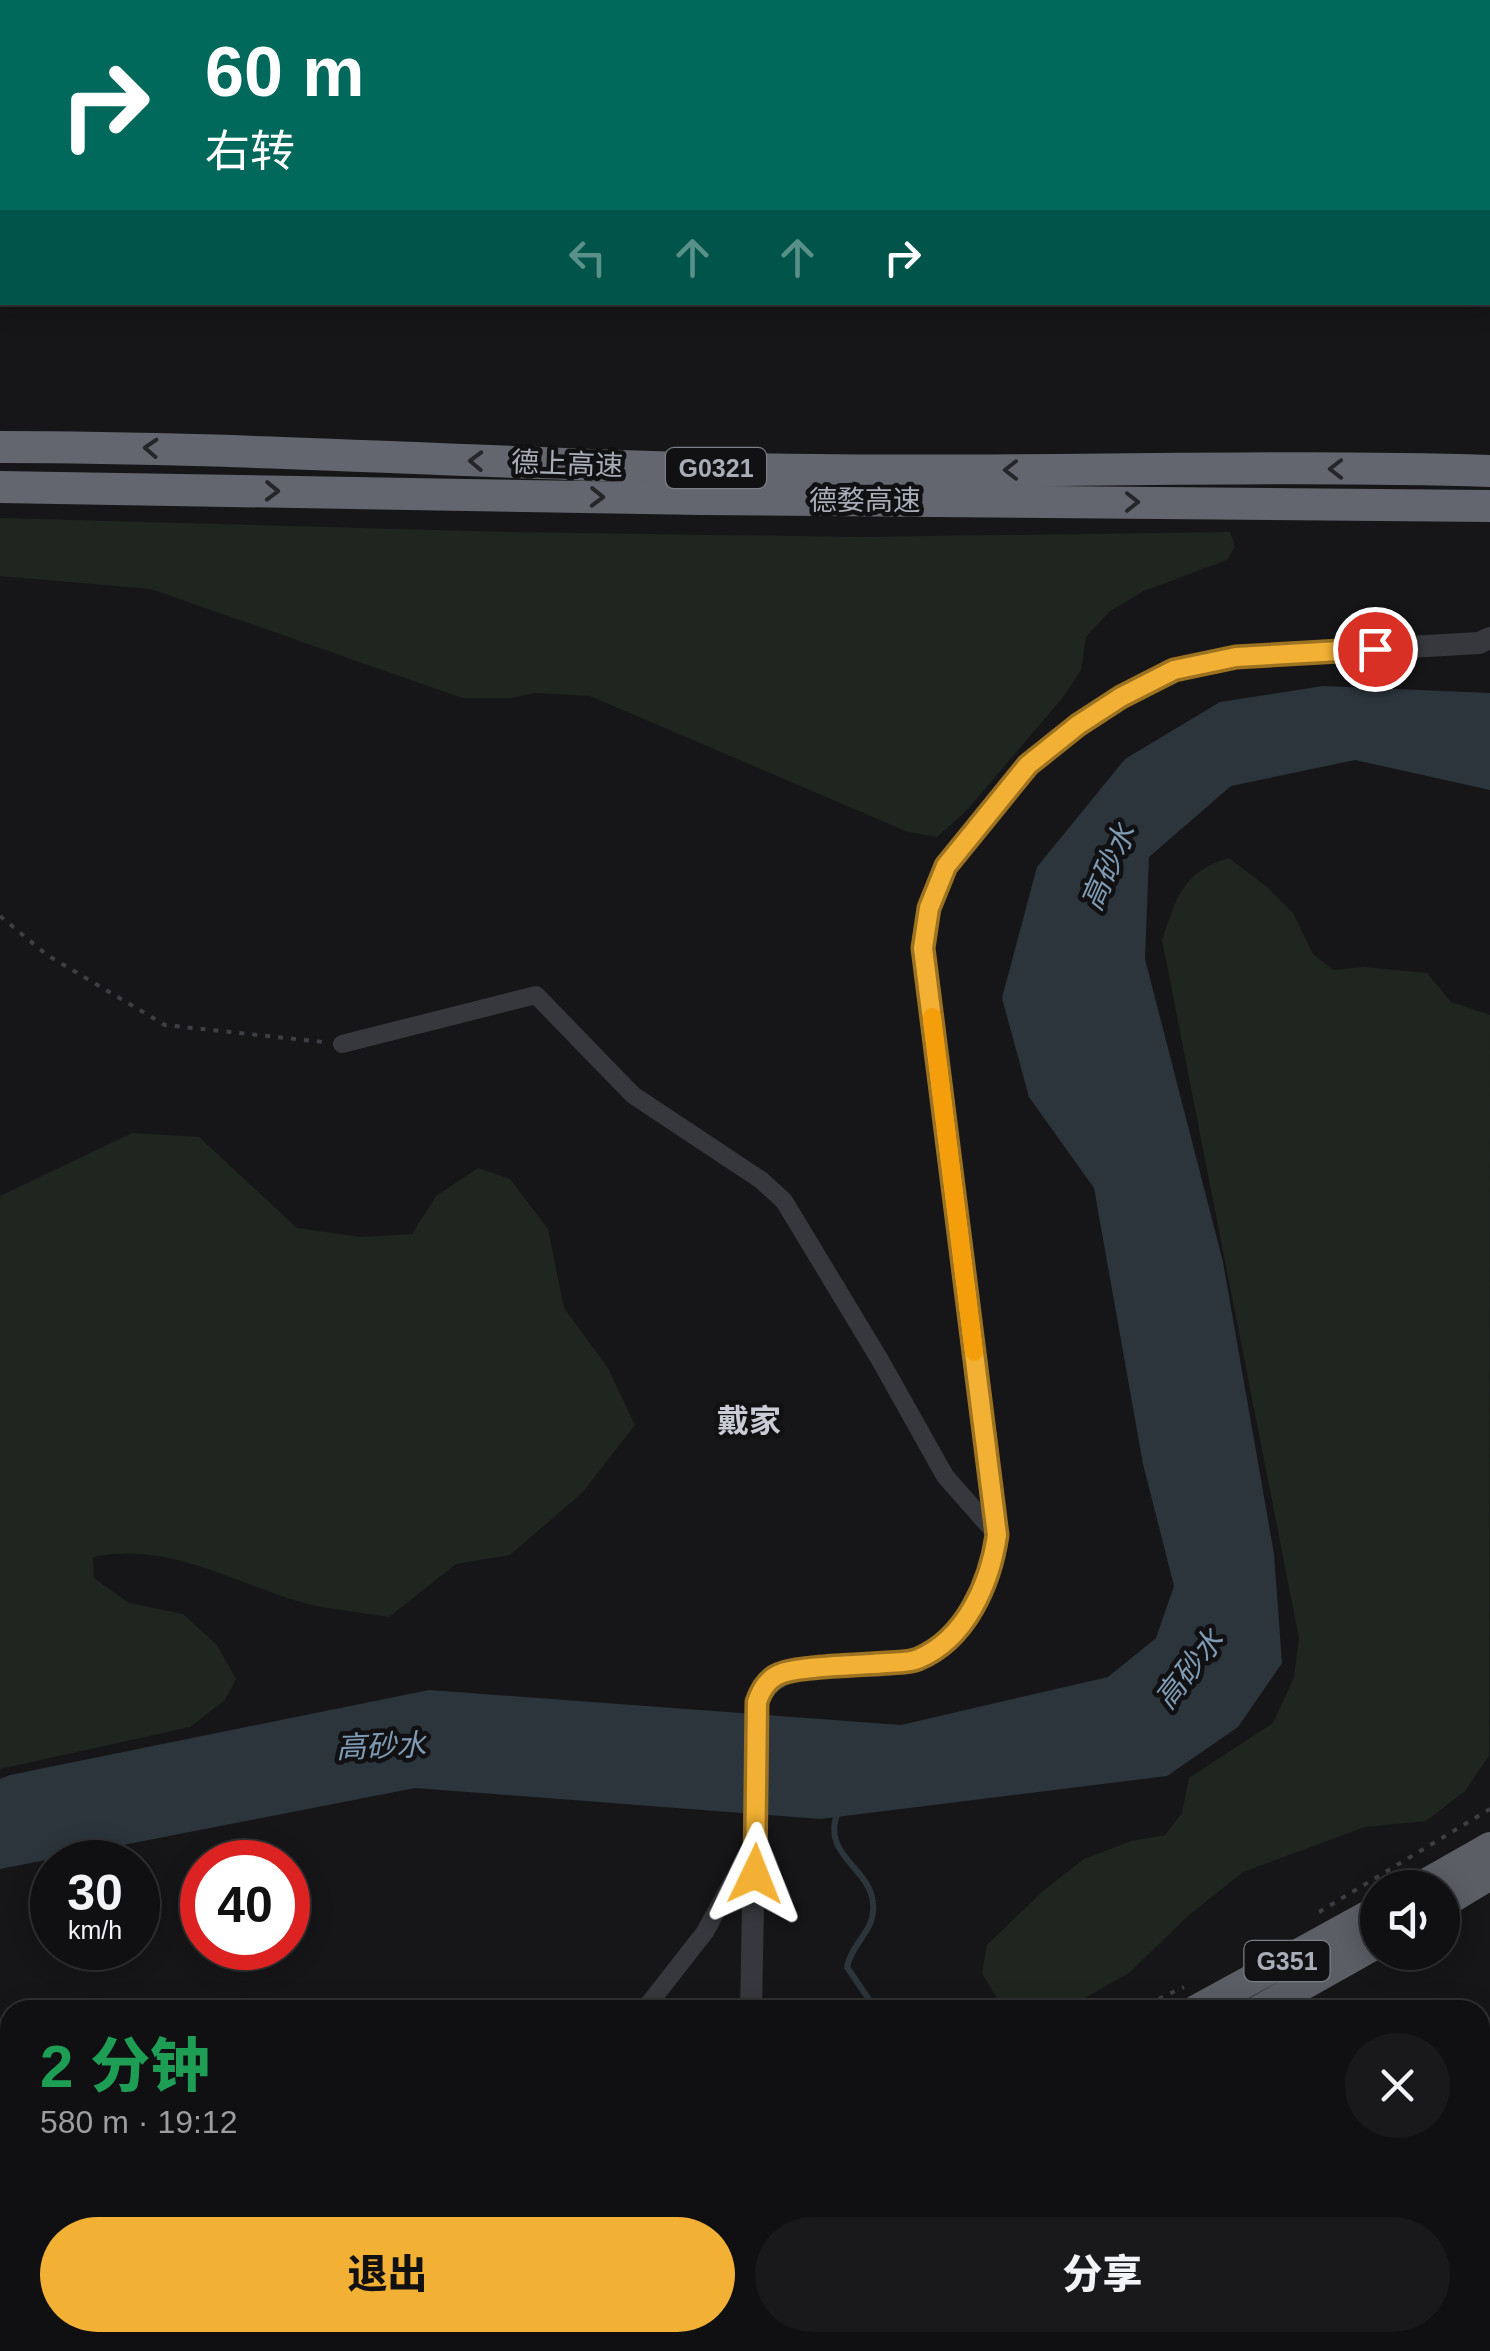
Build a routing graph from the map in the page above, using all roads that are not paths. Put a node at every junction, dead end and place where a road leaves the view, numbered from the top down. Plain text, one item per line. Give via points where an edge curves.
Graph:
1 (0, 447) edge
2 (1490, 471) edge
3 (0, 486) edge
4 (1490, 506) edge
5 (1490, 638) edge
6 (342, 1044) road end
7 (997, 1535) junction
8 (756, 1832) junction
9 (1490, 1847) edge
10 (1450, 1870) edge
11 (1490, 1875) edge
12 (1460, 1893) edge
13 (1360, 1919) edge
14 (1360, 1952) edge
15 (1192, 1998) edge
16 (652, 2000) edge
17 (750, 2000) edge
18 (1276, 2000) edge

2 -> 1 highway, 德上高速 / G0321 via 815,470
3 -> 4 highway, 德婺高速
5 - 7 street via 1479,644 1236,657 1174,670 1121,697 1028,765 946,866 929,908 923,948
6 - 7 street via 536,994 633,1095 784,1201 945,1476
7 - 8 street via 980,1596 953,1636 916,1660 782,1672 762,1689
8 - 16 street via 705,1932
8 - 17 street
9 - 10 highway
11 - 12 highway
13 - 15 highway, G351
14 - 18 highway, G351

